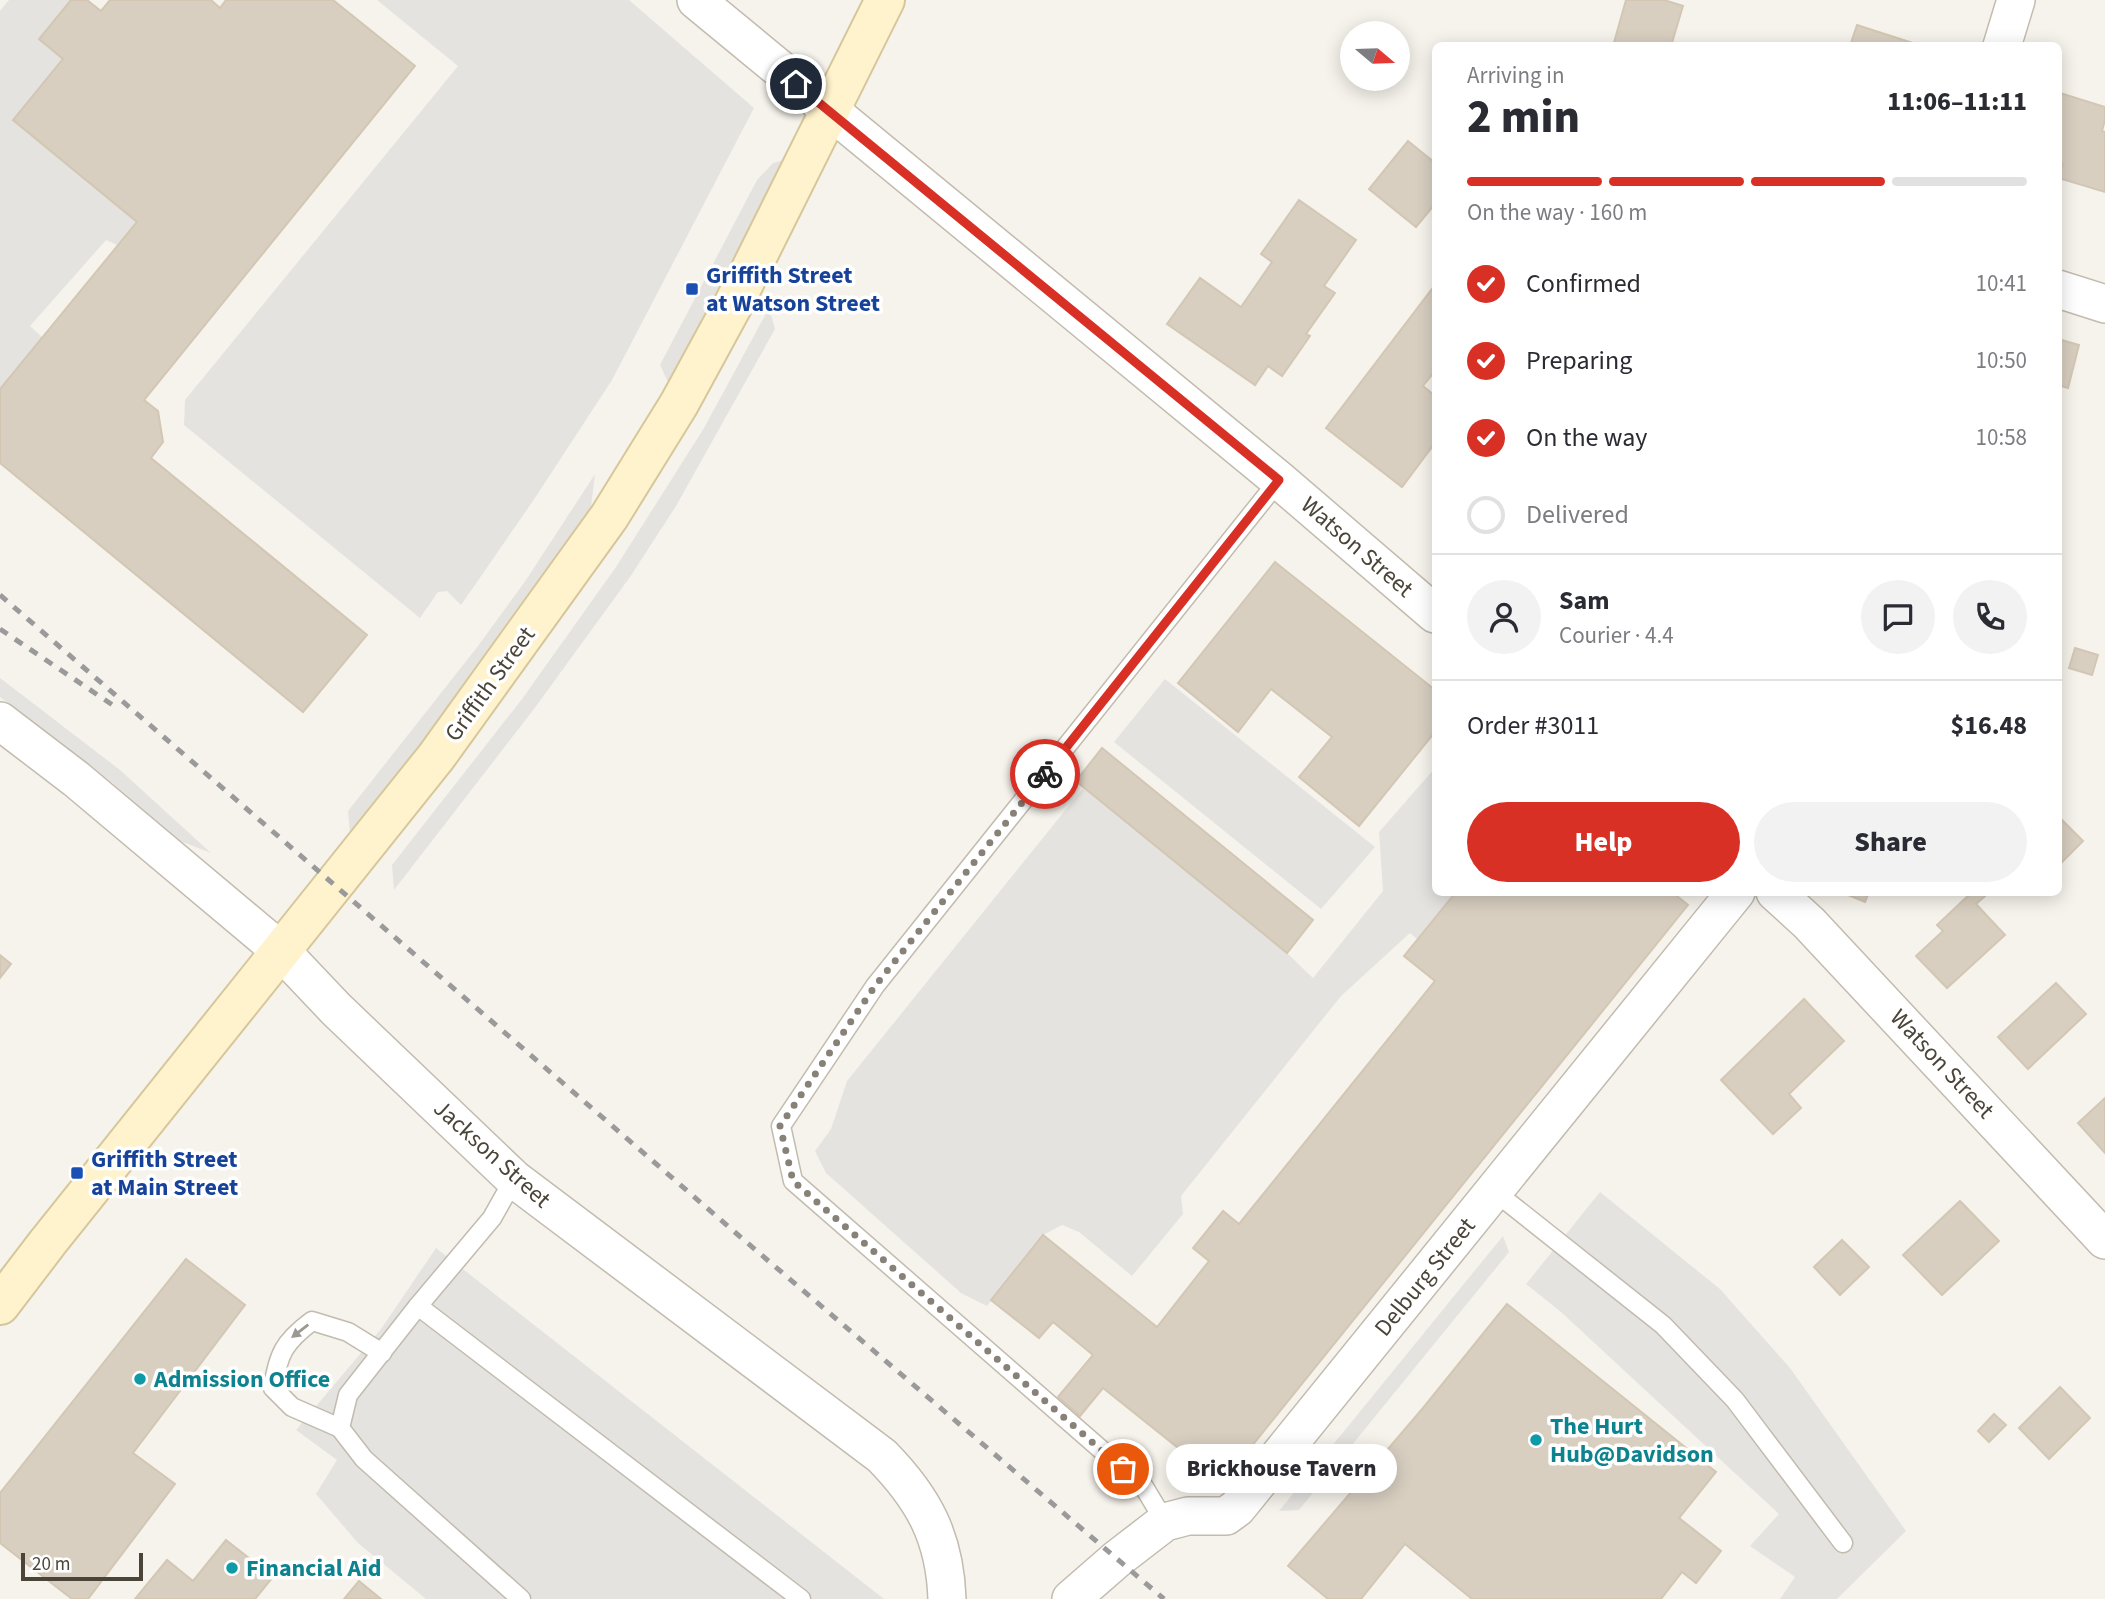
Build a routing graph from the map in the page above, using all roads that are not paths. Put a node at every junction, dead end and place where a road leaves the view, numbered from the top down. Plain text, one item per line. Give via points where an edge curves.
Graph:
1 (696, 0) edge
2 (885, 0) edge
3 (2016, 0) edge
4 (2003, 42) edge
5 (830, 113) junction
6 (2062, 290) edge
7 (2105, 304) edge
8 (1279, 480) junction
9 (1432, 611) edge
10 (0, 721) edge
11 (1733, 896) edge
12 (1779, 896) edge
13 (281, 951) junction
14 (514, 1179) junction
15 (1494, 1191) junction
16 (2105, 1240) edge
17 (0, 1305) edge
18 (418, 1306) junction
19 (382, 1353) junction
20 (340, 1428) junction
21 (1165, 1522) junction
22 (1843, 1543) dead end
23 (521, 1599) edge
24 (800, 1599) edge
25 (947, 1599) edge
26 (1071, 1599) edge

1 - 5 street, Watson Street
2 - 5 main road, Griffith Street
3 - 4 street
5 - 8 street, Watson Street
5 - 13 main road, Griffith Street via 685,393 610,517 436,757
6 - 7 street
8 - 9 street, Watson Street
8 - 21 lane via 875,986 780,1126 793,1181 1144,1487
10 - 13 street, Jackson Street
11 - 15 street, Delburg Street
12 - 16 street, Watson Street
13 - 14 street, Jackson Street
13 - 17 main road, Griffith Street
14 - 18 lane via 492,1217
14 - 25 street, Jackson Street via 882,1456 906,1480 937,1537
15 - 21 street, Delburg Street via 1237,1508 1226,1516 1188,1516
15 - 22 lane via 1663,1325 1735,1400
18 - 19 lane
18 - 24 lane
19 - 20 lane via 348,1395
19 -> 20 lane via 348,1332 312,1321 291,1337 277,1361 273,1388 292,1407
20 - 23 lane via 364,1460
21 - 26 street, Delburg Street

